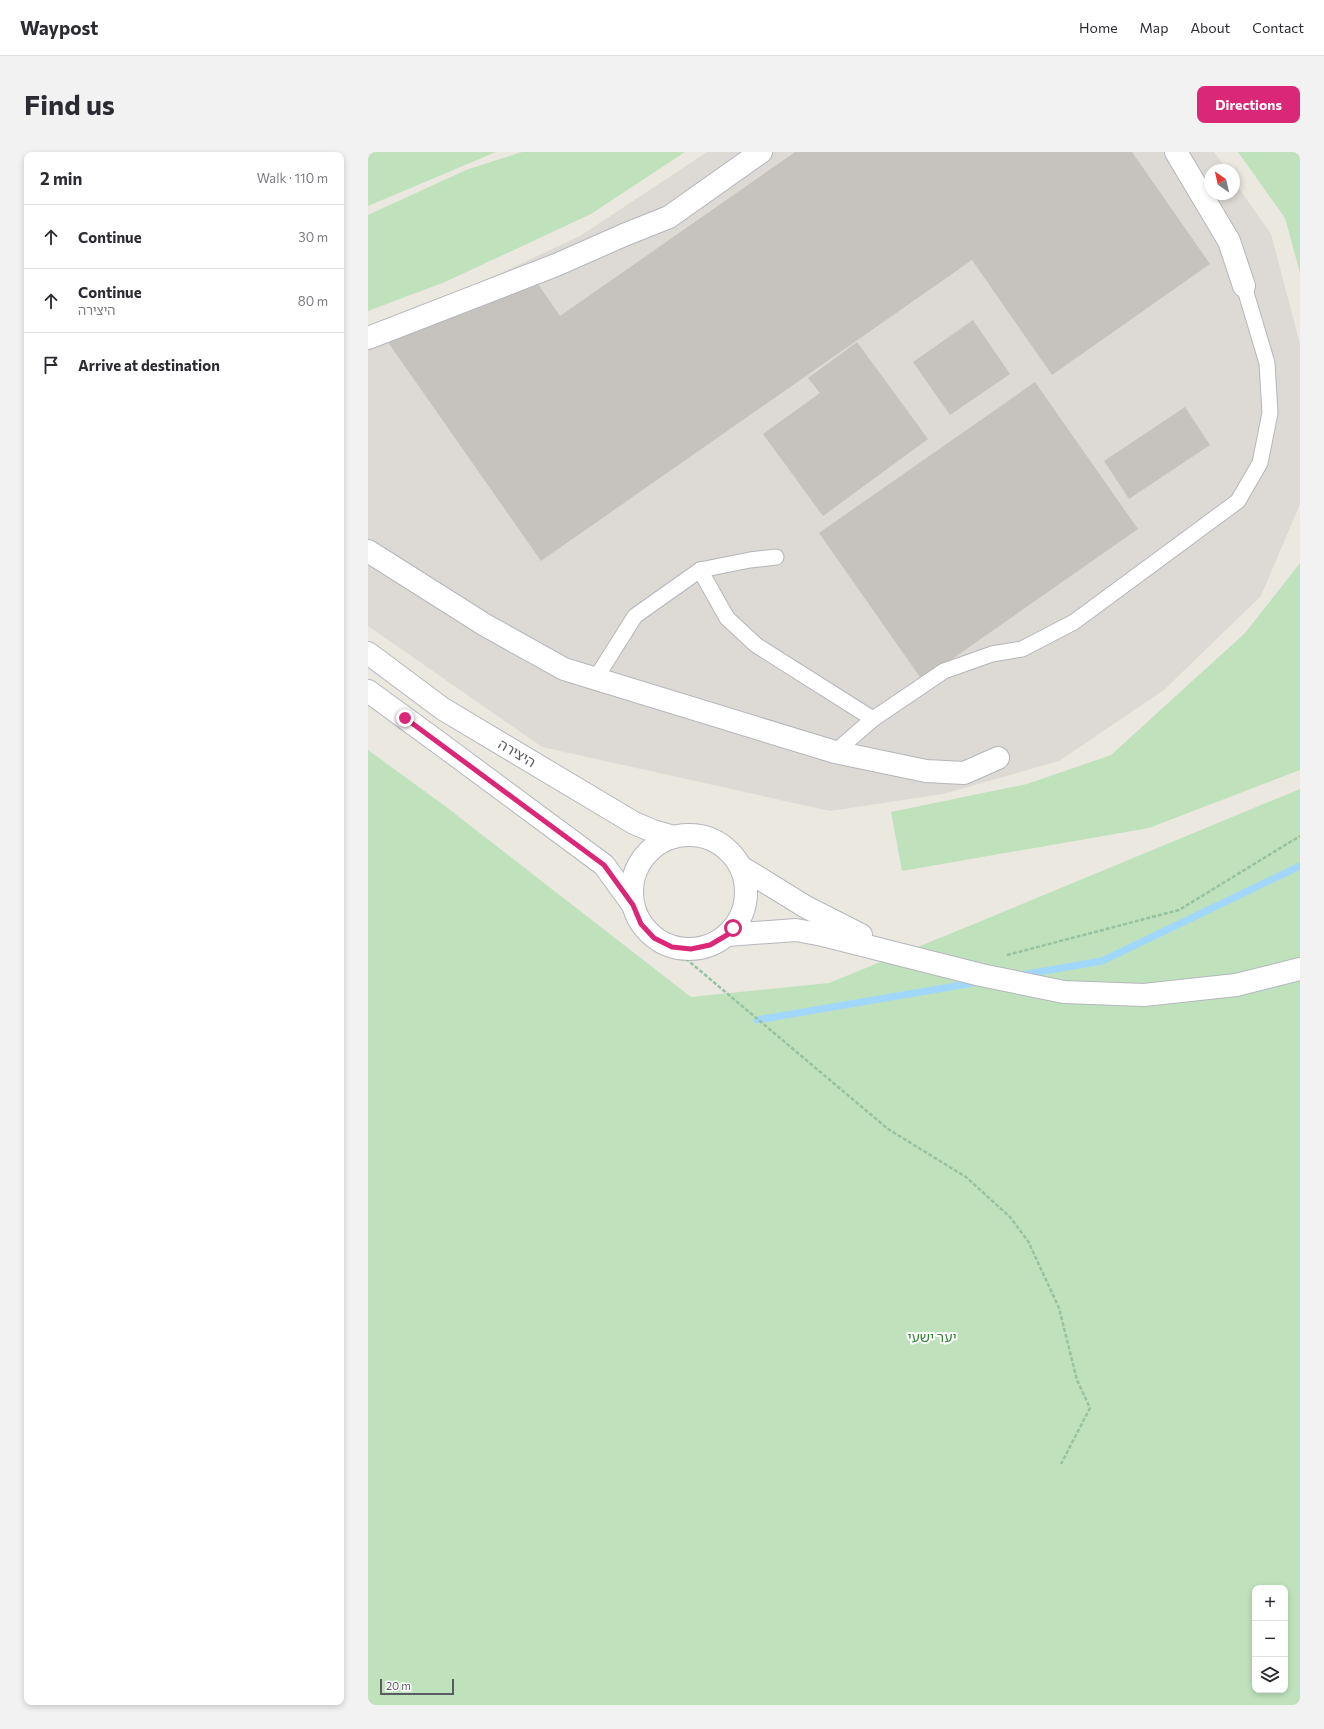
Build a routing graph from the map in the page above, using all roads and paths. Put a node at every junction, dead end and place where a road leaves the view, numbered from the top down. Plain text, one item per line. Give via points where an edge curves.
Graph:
1 (761, 152) edge
2 (1176, 152) edge
3 (1244, 286) joint
4 (368, 338) edge
5 (368, 551) edge
6 (776, 557) dead end
7 (700, 570) junction
8 (368, 653) edge
9 (596, 678) junction
10 (368, 691) edge
11 (873, 719) junction
12 (835, 752) junction
13 (998, 758) dead end
14 (1300, 836) edge
15 (674, 837) junction
16 (741, 867) junction
17 (633, 905) junction
18 (727, 935) junction
19 (672, 947) junction
20 (901, 956) junction
21 (1002, 957) dead end
22 (1300, 969) edge
23 (1061, 1464) dead end

1 - 4 street via 669,217 556,265
2 - 3 street via 1229,241
3 - 11 lane via 1267,363 1270,413 1260,463 1238,501 1074,622 1022,649 992,654 944,671
5 - 9 street via 485,625 564,669
6 - 7 lane
7 - 9 lane via 635,616
7 - 11 lane via 727,618 756,646
8 - 15 street, היצירה via 450,713 634,823
9 - 12 street
10 - 17 street via 604,865
11 - 12 lane
12 - 13 street via 926,771 964,773
14 - 21 path via 1179,910
15 - 16 street via 690,835 720,844 732,854
15 - 17 street via 658,844 645,856 636,871 632,888
16 - 18 street via 746,885 745,904 739,921
16 - 20 street via 806,907
17 - 19 street via 641,924 654,938
18 - 19 street via 710,945 691,949
18 - 20 street via 796,930
19 - 23 path via 888,1129 966,1177 1010,1217 1028,1241 1059,1308 1077,1380 1090,1408
20 - 22 street via 1064,992 1144,995 1236,986

